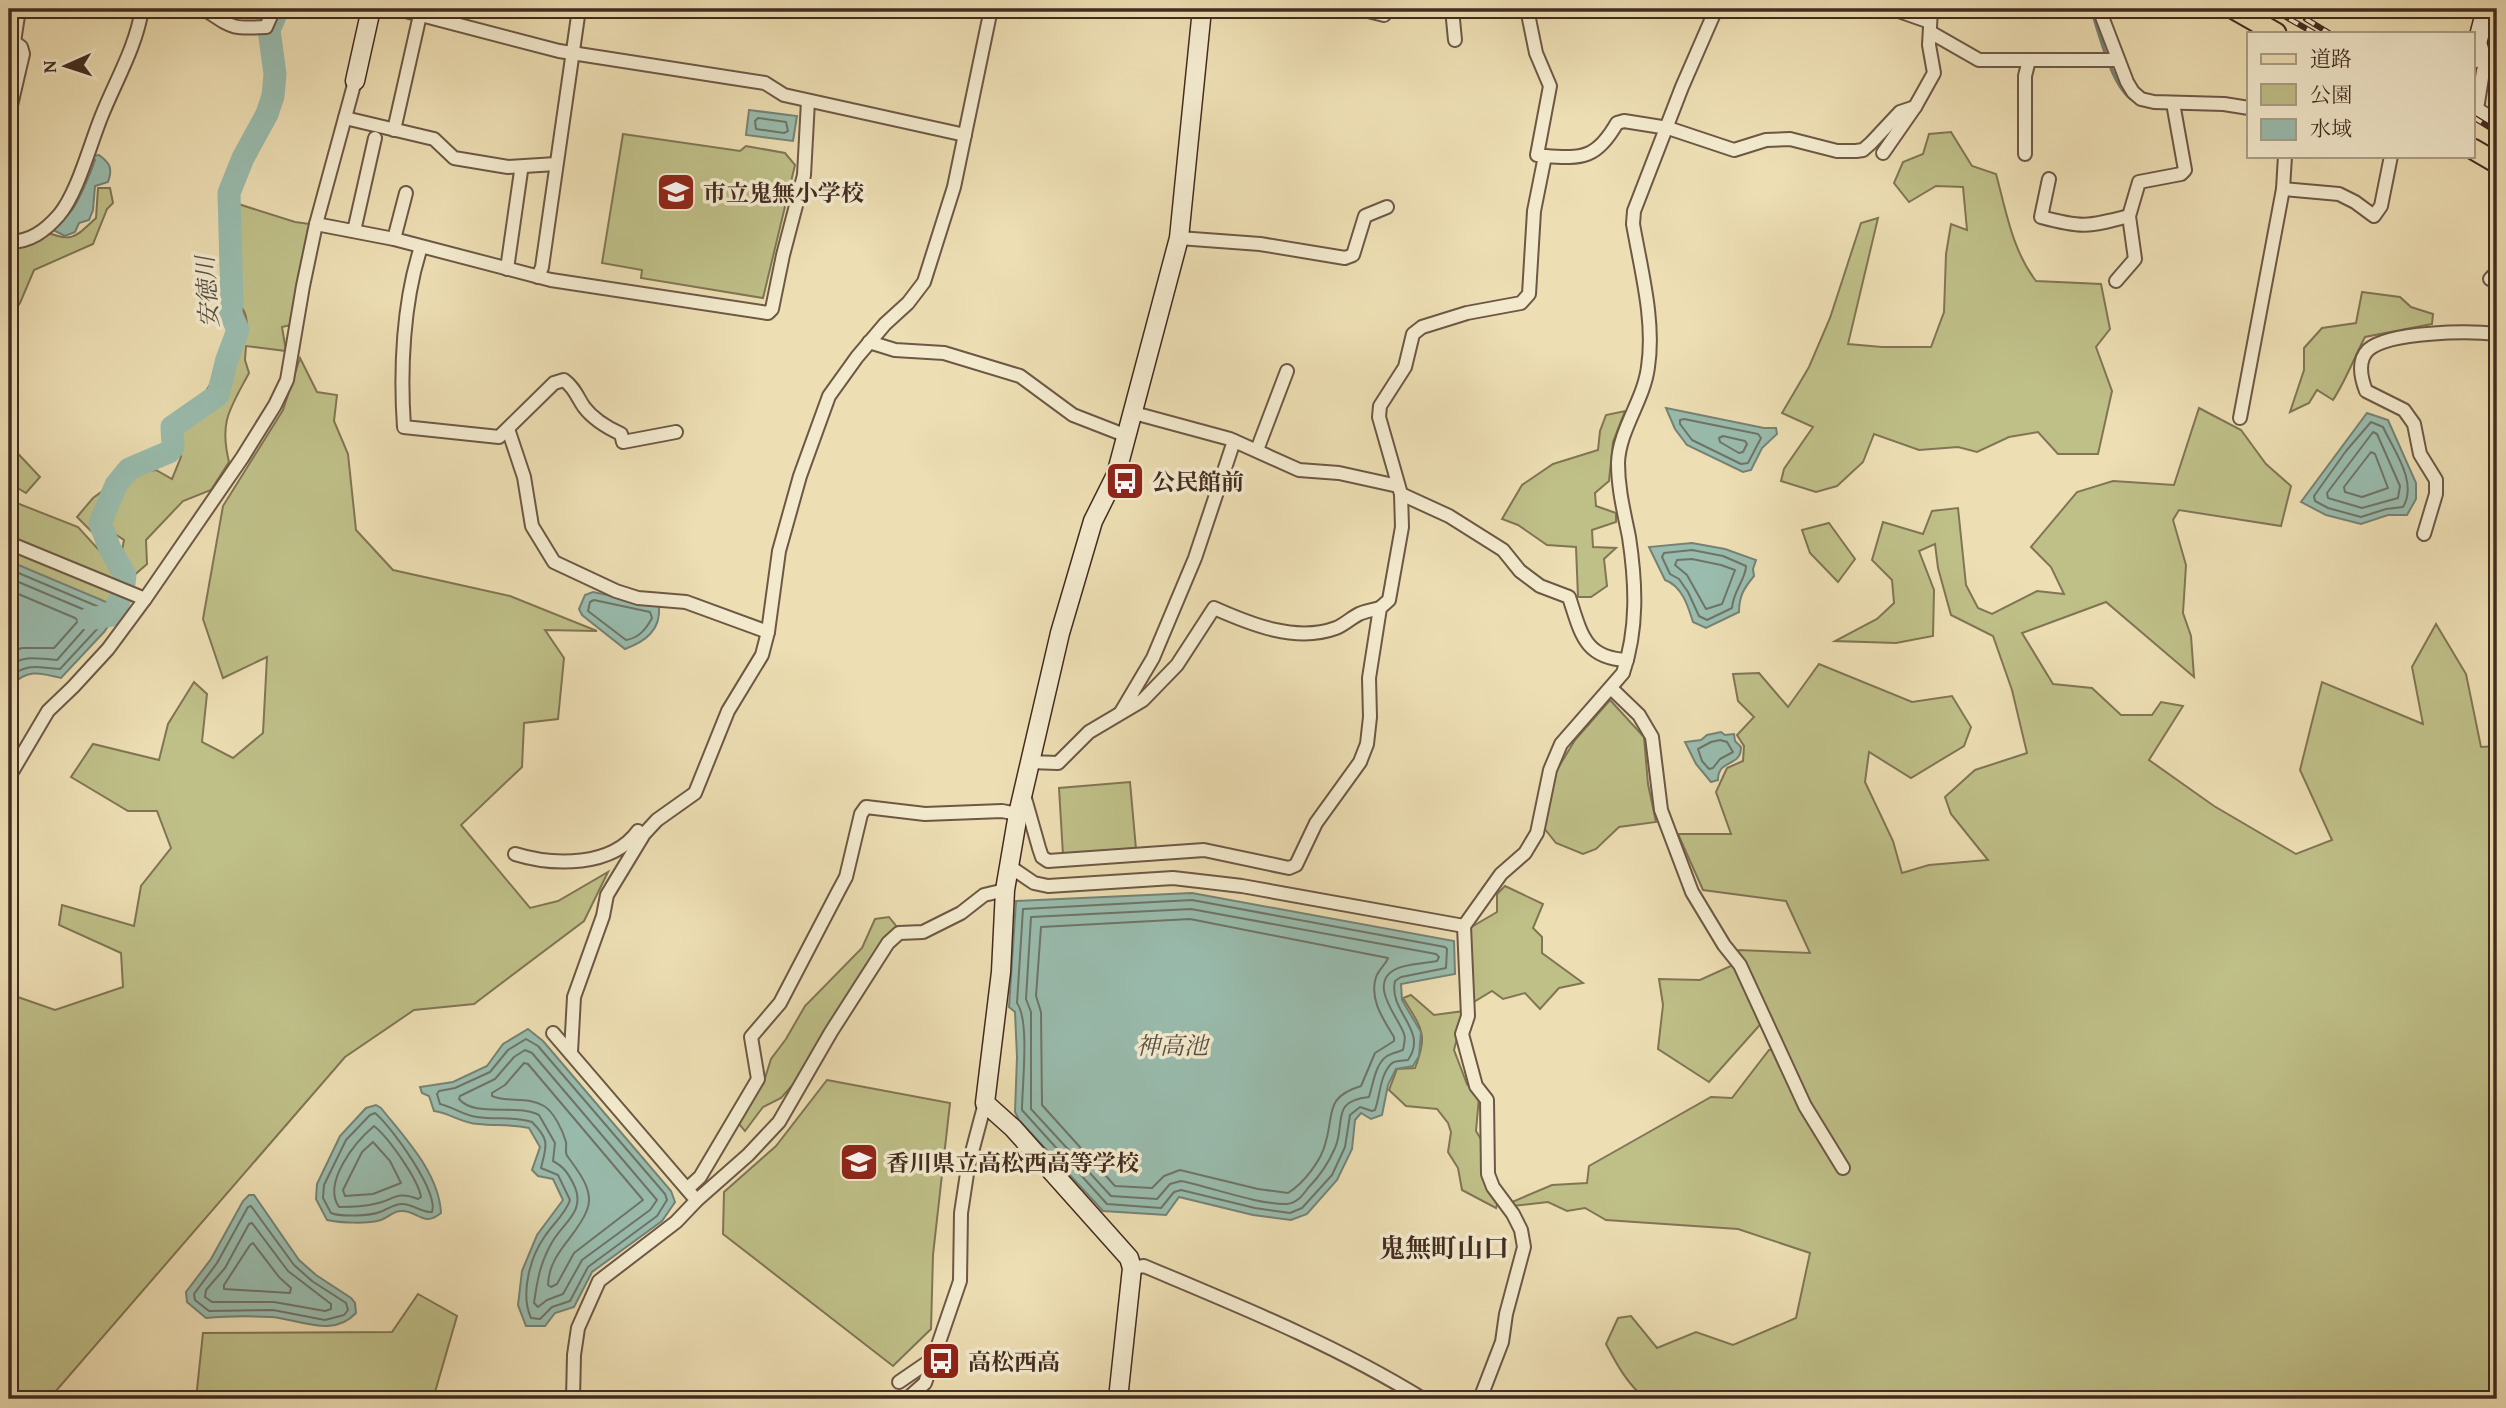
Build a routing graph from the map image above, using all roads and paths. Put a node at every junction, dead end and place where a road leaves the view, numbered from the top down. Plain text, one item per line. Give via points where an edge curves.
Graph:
1 (19, 9) edge
2 (142, 9) edge
3 (204, 9) edge
4 (274, 9) edge
5 (371, 9) edge
6 (398, 9) edge
7 (579, 9) edge
8 (991, 9) edge
9 (1202, 9) edge
10 (1360, 9) edge
11 (1452, 9) edge
12 (1528, 9) edge
13 (1716, 9) edge
14 (1893, 9) edge
15 (2099, 9) edge
16 (2234, 9) edge
17 (2486, 9) edge
18 (419, 15) junction
19 (1384, 15) dead end
20 (1930, 21) edge
21 (2263, 25) edge
22 (2479, 36) junction
23 (1455, 40) dead end
24 (573, 53) junction
25 (2474, 55) edge
26 (2029, 60) junction
27 (2117, 60) junction
28 (355, 80) joint
29 (808, 101) junction
30 (2174, 103) junction
31 (1915, 107) junction
32 (2247, 108) edge
33 (9, 114) edge
34 (345, 118) junction
35 (2497, 121) edge
36 (1668, 128) junction
37 (394, 130) junction
38 (965, 135) junction
39 (375, 138) dead end
40 (2474, 150) edge
41 (1883, 153) dead end
42 (2025, 154) dead end
43 (1545, 156) junction
44 (2285, 158) edge
45 (2392, 158) edge
46 (556, 163) junction
47 (2497, 163) edge
48 (521, 171) dead end
49 (2049, 179) dead end
50 (2283, 188) junction
51 (406, 193) dead end
52 (1387, 207) dead end
53 (2129, 216) junction
54 (316, 224) junction
55 (355, 231) junction
56 (1179, 237) junction
57 (394, 239) junction
58 (9, 242) edge
59 (421, 247) junction
60 (507, 269) junction
61 (538, 277) junction
62 (2116, 281) dead end
63 (2497, 334) edge
64 (869, 342) junction
65 (1287, 371) dead end
66 (1134, 413) junction
67 (2240, 418) dead end
68 (508, 429) junction
69 (676, 432) dead end
70 (1127, 436) junction
71 (1234, 441) junction
72 (1257, 450) junction
73 (1400, 490) junction
74 (2424, 534) dead end
75 (9, 543) edge
76 (145, 599) junction
77 (1380, 608) junction
78 (768, 632) junction
79 (1628, 660) junction
80 (1611, 688) junction
81 (1119, 716) junction
82 (1029, 762) junction
83 (9, 777) edge
84 (1023, 790) junction
85 (1018, 814) junction
86 (657, 820) junction
87 (516, 854) dead end
88 (1009, 866) junction
89 (1005, 890) junction
90 (1464, 926) junction
91 (553, 1033) dead end
92 (570, 1052) junction
93 (985, 1103) junction
94 (1843, 1168) dead end
95 (687, 1189) junction
96 (697, 1200) junction
97 (1132, 1268) junction
98 (934, 1357) junction
99 (899, 1382) dead end
100 (573, 1399) edge
101 (907, 1399) edge
102 (1118, 1399) edge
103 (1423, 1399) edge
104 (1480, 1399) edge

1 - 33 street via 14,42 23,54
2 - 58 street via 134,42 68,201 29,241
3 - 4 street via 227,26 246,28 266,27
5 - 28 street
6 - 18 street
7 - 24 street
8 - 38 street
9 - 56 street
10 - 19 street
11 - 23 street
12 - 43 street via 1536,53 1550,86 1537,155
13 - 36 street
14 - 20 street
15 - 27 street
16 - 21 main road
17 - 22 street
18 - 24 street
18 - 37 street
20 - 26 street via 1979,60
20 - 31 street via 1934,73
22 - 25 street
22 - 35 street via 2485,59 2477,109
24 - 29 street via 765,83 784,95
24 - 46 street
26 - 27 street
26 - 42 street
27 - 30 street via 2141,99
28 - 34 street
29 - 38 street
29 - 61 street via 804,175 768,313
30 - 32 street
30 - 53 street via 2185,170 2139,182
31 - 36 street via 1900,112 1871,143 1856,151 1790,139 1766,140 1734,150
31 - 41 street
34 - 37 street
34 - 54 street
36 - 43 street via 1624,121 1588,155 1578,159
36 - 79 street via 1634,211 1633,224 1648,323 1648,367 1618,460 1634,583 1635,618
37 - 46 street via 434,139 454,158 508,167
38 - 64 street via 924,282
39 - 55 street
40 - 47 main road
43 - 73 street via 1534,211 1529,294 1521,303 1422,327 1413,334 1405,367 1380,406 1379,417
44 - 50 street
45 - 50 street via 2381,206 2374,216 2339,194
46 - 61 street
48 - 60 street
49 - 53 street via 2041,217 2091,226
50 - 67 street
51 - 57 street
52 - 56 street via 1364,216 1353,256 1345,258
53 - 62 street via 2135,259
54 - 55 street
54 - 76 street via 287,380 261,430
55 - 57 street
56 - 66 street
57 - 59 street
59 - 60 street
59 - 68 street via 414,267 403,352 404,427 499,438
60 - 61 street
63 - 74 street via 2433,332 2395,340 2368,350 2361,363 2366,391 2404,410 2414,424 2420,454 2436,480
64 - 70 street via 895,350 944,354 1020,376 1073,415
64 - 78 street via 829,396 800,476 779,551
65 - 72 street
66 - 70 street
66 - 71 street
68 - 69 street via 554,383 565,380 584,407 621,434 623,442
68 - 78 street via 524,477 532,526 554,562 616,591 686,602
70 - 82 street via 1116,475 1093,521
71 - 72 street
71 - 81 street via 1195,558 1153,658
72 - 73 street via 1299,470 1339,473
73 - 77 street via 1402,527 1389,600
73 - 79 street via 1503,550 1520,572 1540,586 1569,597 1585,642 1598,654
75 - 76 street
76 - 83 street via 108,649 48,711
77 - 81 street via 1320,633 1251,625 1214,608 1177,665 1143,700
77 - 84 street via 1369,678 1367,744 1360,762 1316,823 1296,865 1289,868 1204,850 1048,861 1042,857
78 - 86 street via 762,654 728,711 695,793
79 - 80 street
80 - 90 street via 1561,744 1550,771 1537,833 1525,853 1501,874
80 - 94 street via 1639,715 1652,737 1661,810 1692,892 1740,965 1805,1106
81 - 82 street via 1089,732 1058,763
82 - 84 street
84 - 85 street
85 - 88 street
85 - 95 street via 925,814 866,807 846,877 780,1003 751,1037 758,1079 700,1177
86 - 87 street via 643,824 629,843 590,859
86 - 92 street via 607,895 574,998
88 - 89 street
88 - 90 street via 1034,883 1048,886 1173,878
89 - 93 street via 1001,972
89 - 96 street via 984,895 923,932 899,933 888,943 779,1122
90 - 104 street via 1468,1016 1462,1034 1476,1086 1487,1100 1488,1174 1521,1230 1524,1247 1503,1342
91 - 92 street
92 - 95 street
93 - 97 street via 1085,1208 1129,1258
93 - 98 street via 961,1213 960,1280
95 - 96 street
96 - 100 street via 676,1223 599,1281 578,1328
97 - 102 street
97 - 103 street via 1144,1266 1308,1335
98 - 99 street
98 - 101 street via 925,1383

